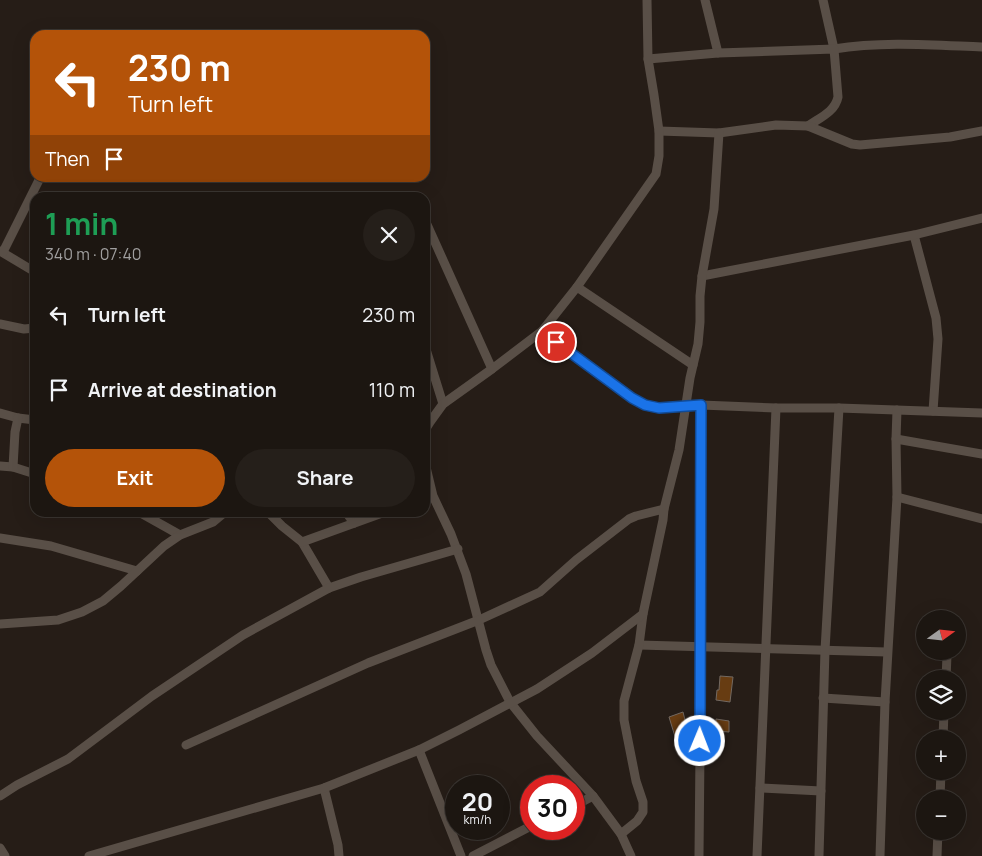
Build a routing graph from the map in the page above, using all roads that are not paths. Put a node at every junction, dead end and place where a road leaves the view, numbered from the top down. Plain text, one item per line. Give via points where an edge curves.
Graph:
1 (647, 0) edge
2 (705, 0) edge
3 (823, 0) edge
4 (982, 47) edge
5 (834, 49) junction
6 (718, 53) junction
7 (648, 59) junction
8 (808, 126) junction
9 (659, 131) junction
10 (982, 131) edge
11 (719, 133) junction
12 (30, 197) edge
13 (982, 218) edge
14 (430, 231) edge
15 (914, 235) junction
16 (2, 251) edge
17 (30, 269) edge
18 (702, 276) junction
19 (577, 287) junction
20 (0, 324) edge
21 (30, 329) edge
22 (542, 331) junction
23 (430, 362) edge
24 (693, 365) junction
25 (492, 370) junction
26 (443, 404) junction
27 (701, 405) junction
28 (686, 406) junction
29 (776, 408) junction
30 (840, 408) junction
31 (897, 410) junction
32 (933, 411) junction
33 (982, 412) edge
34 (0, 413) edge
35 (18, 418) junction
36 (30, 419) edge
37 (430, 422) edge
38 (896, 439) junction
39 (982, 454) edge
40 (0, 466) edge
41 (13, 467) junction
42 (30, 472) edge
43 (897, 497) junction
44 (430, 499) edge
45 (664, 509) junction
46 (148, 517) edge
47 (220, 517) edge
48 (273, 517) edge
49 (350, 517) edge
50 (371, 517) edge
51 (982, 519) edge
52 (354, 523) junction
53 (180, 535) junction
54 (0, 538) edge
55 (302, 542) junction
56 (458, 549) junction
57 (137, 571) junction
58 (329, 588) junction
59 (643, 614) junction
60 (479, 620) junction
61 (0, 626) edge
62 (639, 645) junction
63 (701, 646) junction
64 (766, 648) junction
65 (825, 650) junction
66 (887, 652) junction
67 (823, 698) junction
68 (510, 702) junction
69 (885, 702) junction
70 (186, 745) dead end
71 (419, 750) junction
72 (324, 788) junction
73 (760, 788) junction
74 (821, 791) junction
75 (0, 796) edge
76 (593, 796) junction
77 (585, 800) edge
78 (520, 832) edge
79 (620, 834) junction
80 (938, 840) edge
81 (0, 848) edge
82 (5, 856) edge
83 (89, 856) edge
84 (339, 856) edge
85 (461, 856) edge
86 (473, 856) edge
87 (632, 856) edge
88 (699, 856) edge
89 (757, 856) edge
90 (819, 856) edge
91 (880, 856) edge
92 (937, 856) edge

1 - 7 street
2 - 6 street
3 - 5 street
4 - 5 street via 898,43
5 - 6 street
5 - 8 street via 836,104
6 - 7 street
7 - 9 street
8 - 10 street via 860,145
8 - 11 street via 776,125
9 - 11 street
9 - 19 street via 656,174
11 - 18 street via 714,209
12 - 16 street
13 - 15 street
14 - 25 street
15 - 18 street
15 - 32 street via 938,333
16 - 17 street
18 - 24 street via 699,336
19 - 22 street
19 - 24 street
20 - 21 street
22 - 25 street
22 - 28 street via 645,405 659,408
23 - 26 street
24 - 28 street
25 - 26 street
26 - 37 street
27 - 28 street
27 - 29 street
27 - 63 street
28 - 45 street
29 - 30 street
29 - 64 street
30 - 31 street
30 - 65 street
31 - 32 street
31 - 38 street
32 - 33 street
34 - 35 street
35 - 36 street
35 - 41 street
38 - 39 street
38 - 43 street
40 - 41 street
41 - 42 street
43 - 51 street
43 - 66 street
44 - 56 street
45 - 59 street
45 - 60 street via 629,520 540,592
46 - 53 street
47 - 53 street
48 - 55 street
49 - 52 street
50 - 52 street
52 - 55 street
53 - 57 street
54 - 57 street via 52,546
55 - 58 street
56 - 58 street
56 - 60 street
57 - 61 street via 103,601 82,612 58,620
58 - 75 street via 243,635 152,696 68,759
59 - 62 street
59 - 68 street via 592,653
60 - 68 street via 491,665
60 - 70 street via 368,663
62 - 63 street
62 - 79 street via 624,701 624,720 643,812
63 - 64 street
63 - 88 street
64 - 65 street
64 - 73 street
65 - 66 street
65 - 67 street
66 - 69 street
67 - 69 street
67 - 74 street
68 - 71 street
68 - 76 street
69 - 91 street
71 - 72 street
71 - 85 street
72 - 83 street
72 - 84 street
73 - 74 street
73 - 89 street
74 - 90 street
76 - 77 street
76 - 79 street
78 - 86 street
79 - 87 street
80 - 92 street
81 - 82 street

